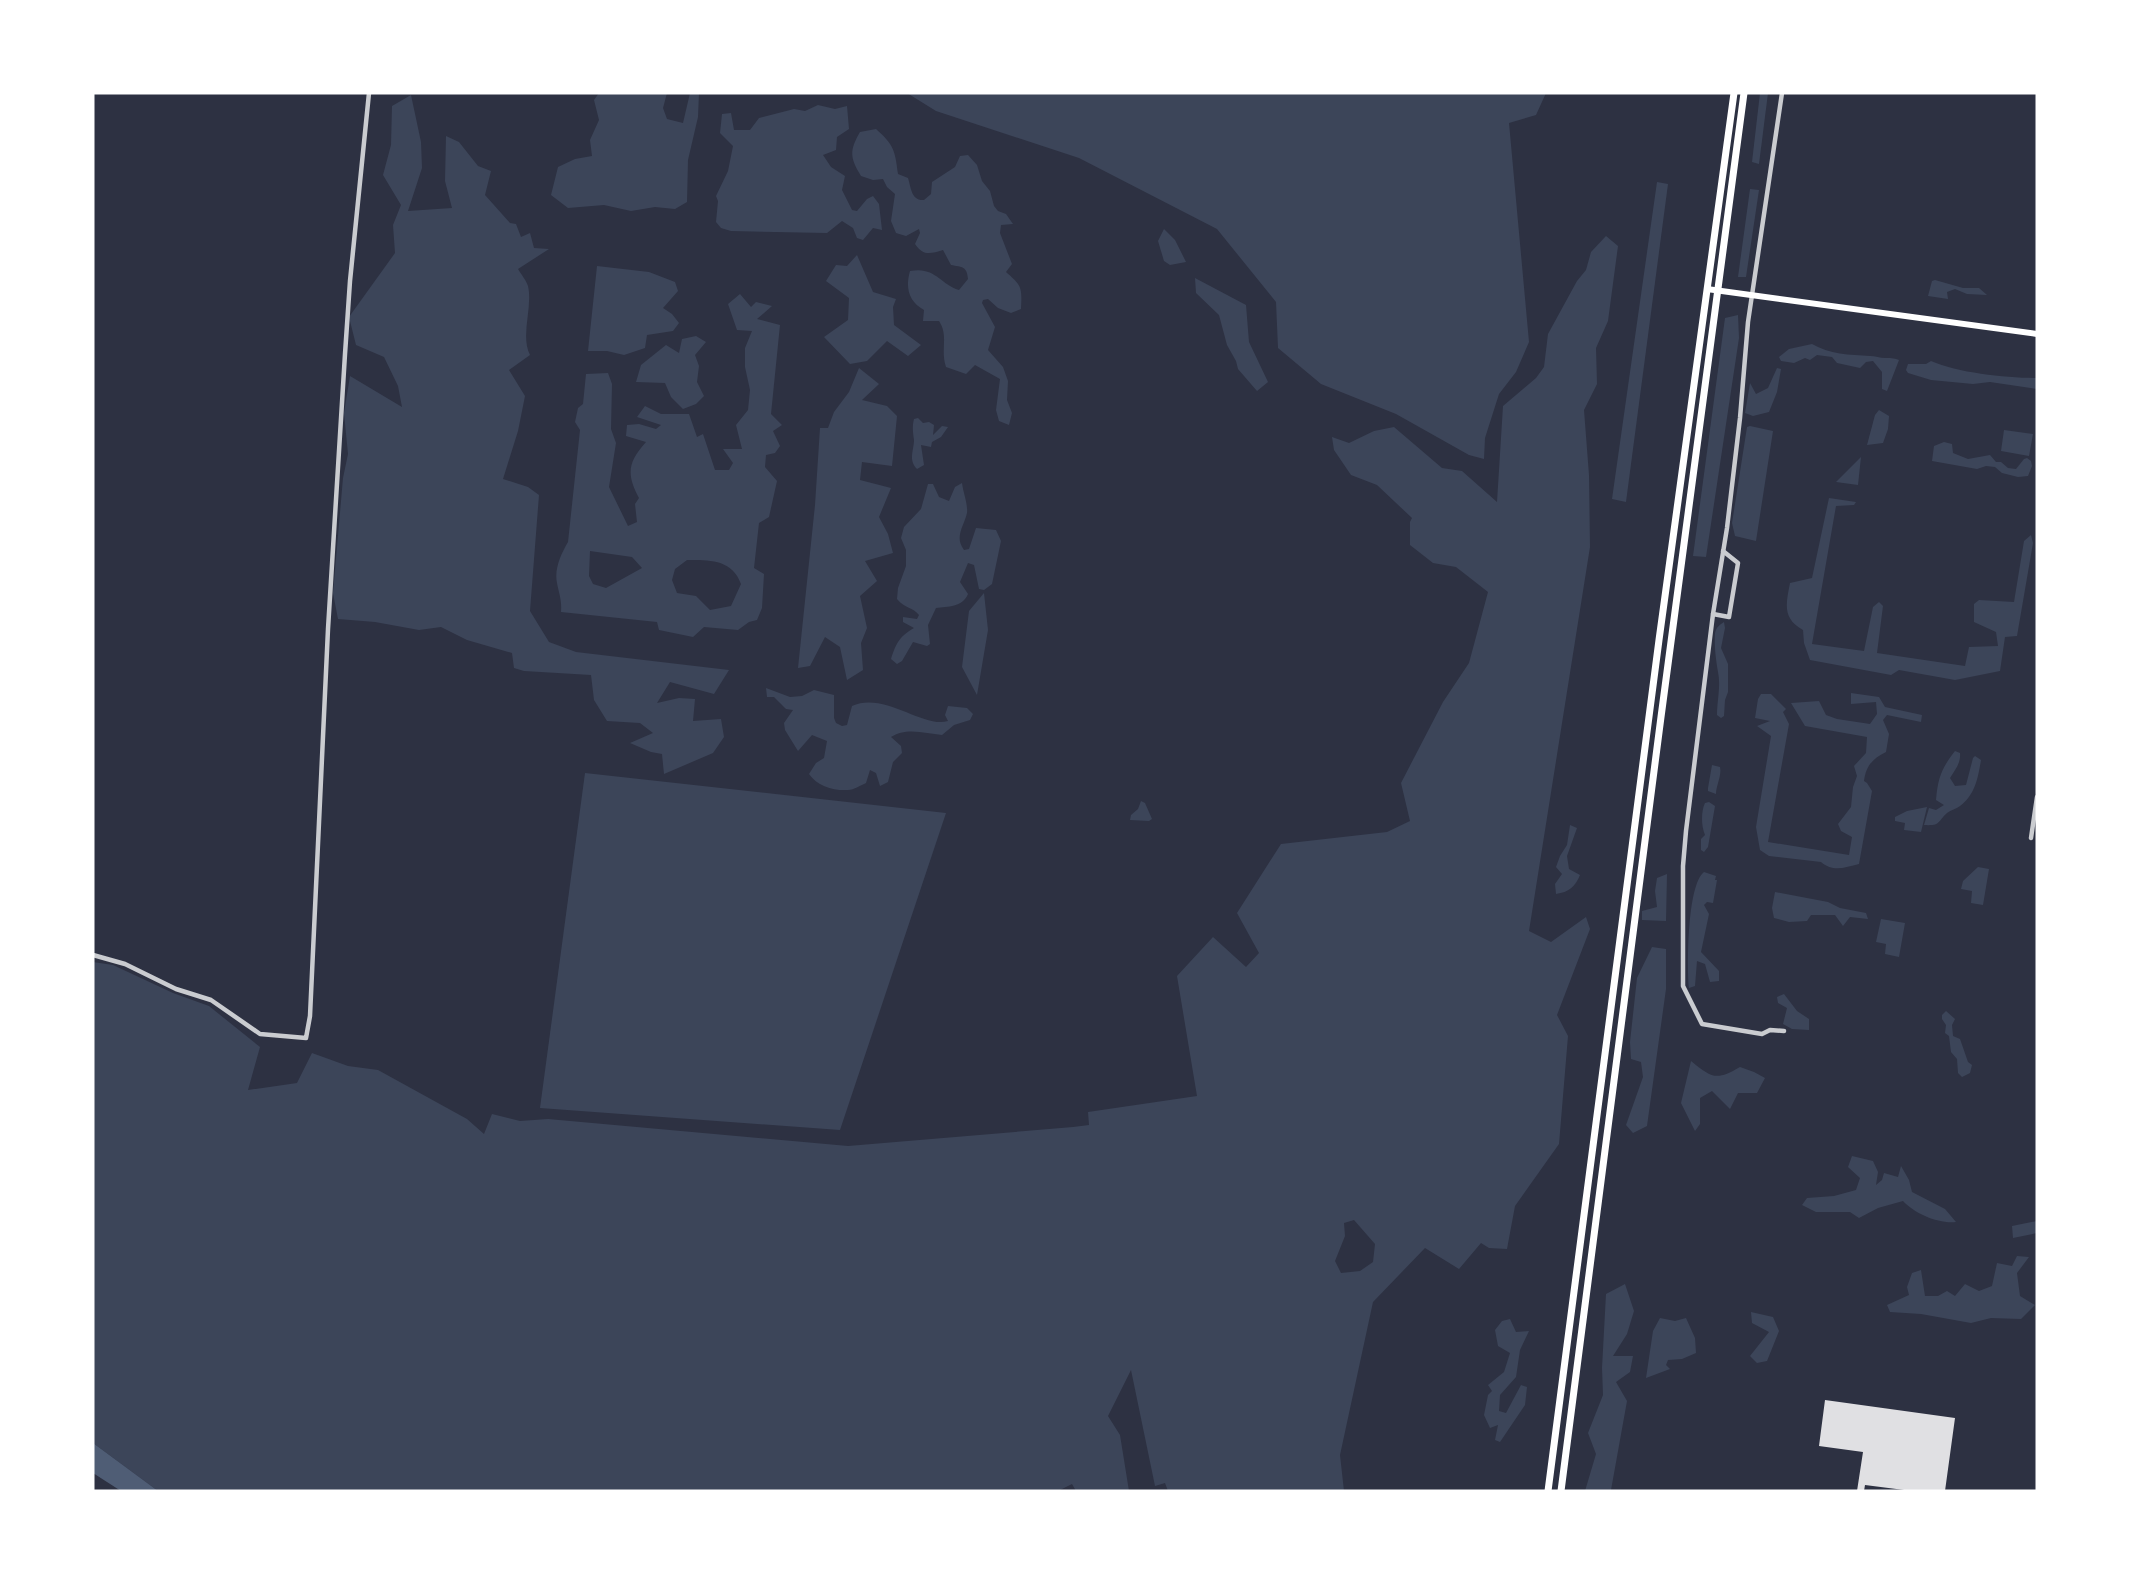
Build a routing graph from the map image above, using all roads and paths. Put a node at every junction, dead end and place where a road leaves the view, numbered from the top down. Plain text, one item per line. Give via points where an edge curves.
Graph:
1 (369, 93) edge
2 (1734, 93) edge
3 (1744, 93) edge
4 (1782, 93) edge
5 (1707, 289) junction
6 (1718, 290) junction
7 (1752, 295) junction
8 (2037, 334) edge
9 (1723, 551) junction
10 (1713, 614) junction
11 (2037, 797) edge
12 (2031, 838) dead end
13 (93, 955) edge
14 (1784, 1031) dead end
15 (1548, 1491) edge
16 (1561, 1491) edge

1 - 13 street via 346,344 306,1038 260,1034 211,1000
2 - 5 highway
3 - 6 highway
4 - 7 street
5 - 6 main road
5 - 15 highway
6 - 7 main road
6 - 16 highway
7 - 8 main road
7 - 9 street
9 - 10 street
9 - 10 street via 1738,563 1729,617
10 - 14 street via 1683,866 1683,986 1702,1024 1762,1034 1770,1029
11 - 12 street

